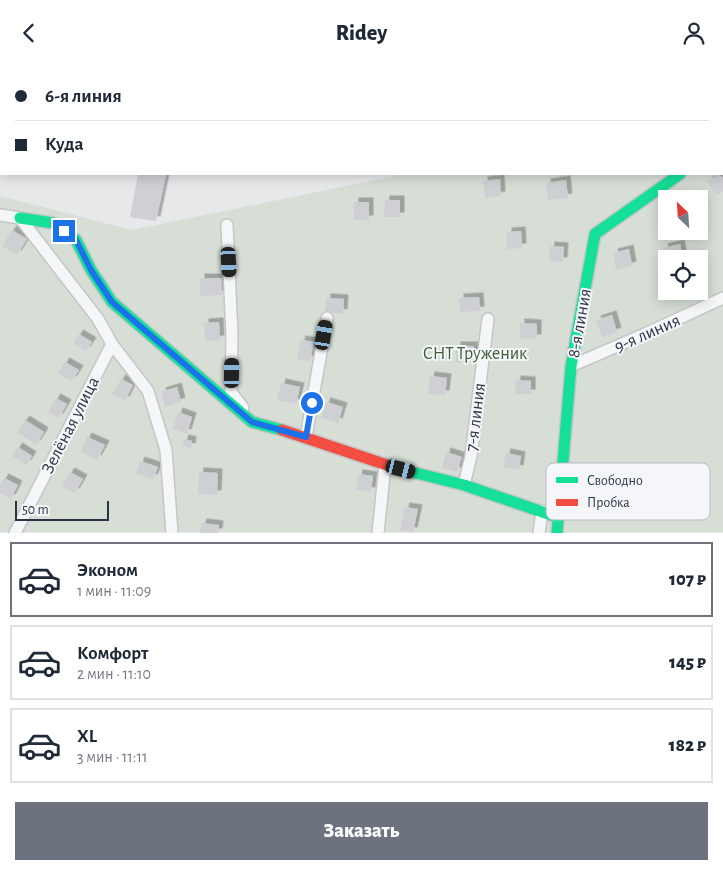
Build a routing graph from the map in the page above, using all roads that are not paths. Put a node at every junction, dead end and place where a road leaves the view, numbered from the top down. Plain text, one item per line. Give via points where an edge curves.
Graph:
1 (679, 175) edge
2 (0, 215) edge
3 (20, 218) junction
4 (227, 225) dead end
5 (723, 298) edge
6 (328, 318) dead end
7 (488, 319) dead end
8 (112, 344) junction
9 (571, 366) junction
10 (252, 422) junction
11 (306, 437) junction
12 (562, 463) edge
13 (385, 465) junction
14 (464, 485) junction
15 (542, 511) junction
16 (546, 513) edge
17 (557, 520) edge
18 (15, 533) edge
19 (172, 533) edge
20 (378, 533) edge
21 (539, 533) edge
22 (557, 533) edge

1 - 9 street, 8-я линия via 595,234
2 - 3 street
3 - 8 street via 98,319
3 - 10 street via 53,223 76,240 112,302
4 - 10 street via 231,392
5 - 9 street, 9-я линия
6 - 11 street
7 - 14 street, 7-я линия via 471,456
8 - 18 street, Зелёная улица
8 - 19 street via 148,391 166,450
9 - 12 street, 8-я линия
10 - 11 street
11 - 13 street
13 - 14 street
13 - 20 street
14 - 15 street
15 - 16 street
15 - 21 street
17 - 22 street, 8-я линия

